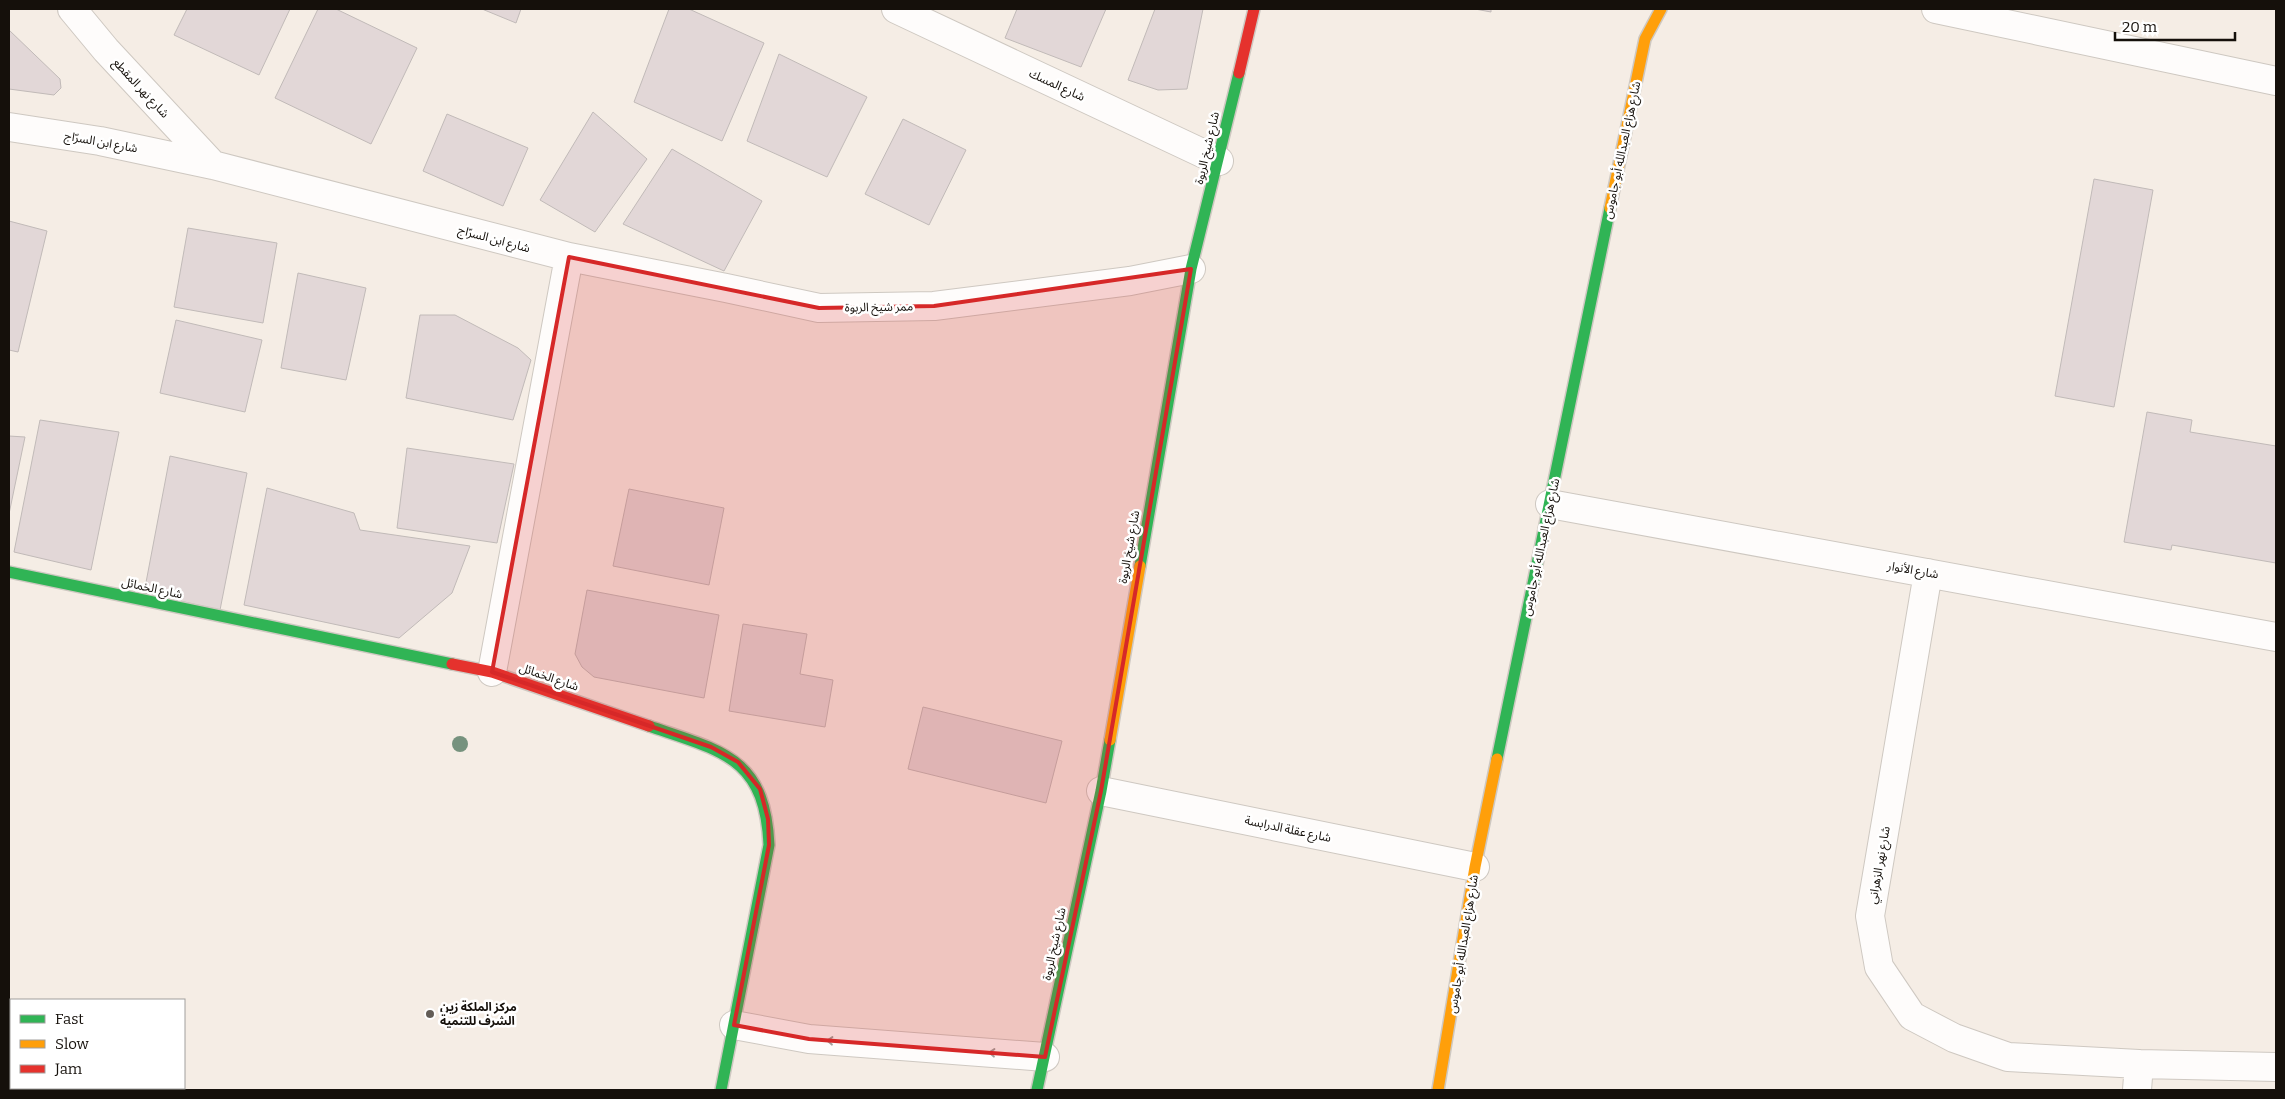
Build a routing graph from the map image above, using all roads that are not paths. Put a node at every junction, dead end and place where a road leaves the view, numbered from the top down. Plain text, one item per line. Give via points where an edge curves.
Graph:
1 (72, 9) edge
2 (896, 9) edge
3 (1254, 9) edge
4 (1661, 9) edge
5 (1936, 9) edge
6 (2276, 81) edge
7 (9, 127) edge
8 (1219, 161) junction
9 (213, 165) junction
10 (569, 258) junction
11 (1191, 269) junction
12 (1550, 504) junction
13 (9, 572) edge
14 (1928, 573) junction
15 (2276, 637) edge
16 (492, 672) junction
17 (1101, 791) junction
18 (1475, 867) junction
19 (734, 1025) junction
20 (1045, 1057) junction
21 (2276, 1068) edge
22 (2138, 1077) edge
23 (721, 1090) edge
24 (1037, 1090) edge
25 (1438, 1090) edge

1 - 9 street, شارع نهر المقطع
2 - 8 street, شارع المسك
3 - 8 street, شارع شيخ الربوة
4 - 12 street, شارع هزاع العبدالله أبو جاموس via 1645,39
5 - 6 street
7 - 9 street, شارع ابن السرّاج via 100,141
8 - 11 street, شارع شيخ الربوة
9 - 10 street, شارع ابن السرّاج
10 - 11 street, ممر شيخ الربوة via 819,308 934,306 1130,281
10 - 16 street
11 - 17 street, شارع شيخ الربوة
12 - 14 street, شارع الأنوار
12 - 18 street, شارع هزاع العبدالله أبو جاموس
13 - 16 street, شارع الخمائل
14 - 15 street, شارع الأنوار
14 - 22 street, شارع نهر الزهراني via 1870,916 1879,967 1912,1016 1954,1038 2008,1057
16 - 19 street, شارع الخمائل via 711,747 738,762 760,789 768,819 769,845
17 - 18 street, شارع عقلة الدرابسة
17 - 20 street, شارع شيخ الربوة
18 - 25 street, شارع هزاع العبدالله أبو جاموس
20 -> 19 street via 809,1039
19 - 23 street, شارع الخمائل
20 - 24 street, شارع شيخ الربوة
21 - 22 street, شارع نهر الزهراني

